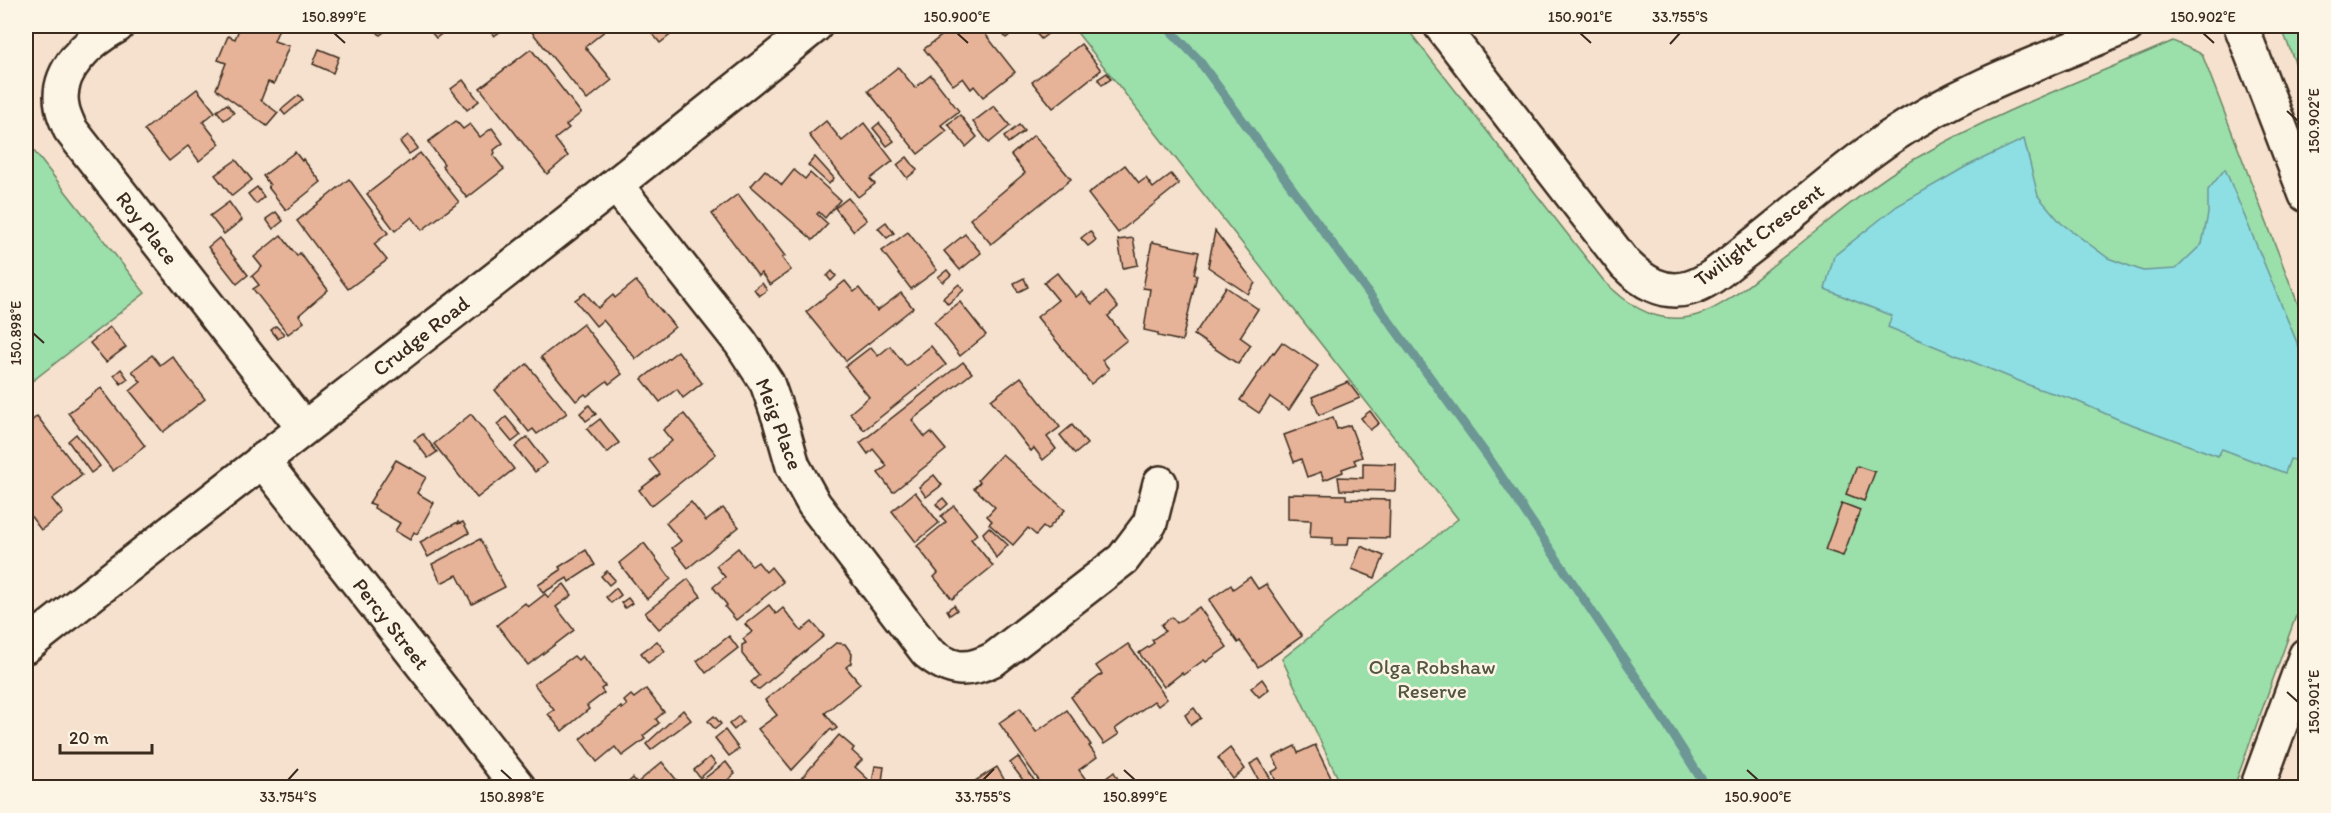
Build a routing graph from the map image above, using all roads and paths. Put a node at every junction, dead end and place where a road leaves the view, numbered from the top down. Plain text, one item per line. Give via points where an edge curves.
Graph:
1 (117, 26) edge
2 (815, 26) edge
3 (1441, 26) edge
4 (2127, 26) edge
5 (2241, 26) edge
6 (616, 185) junction
7 (2306, 195) edge
8 (303, 427) junction
9 (262, 460) junction
10 (1160, 483) dead end
11 (26, 646) edge
12 (2306, 655) edge
13 (519, 788) edge
14 (2257, 788) edge

1 - 8 street, Roy Place via 71,64 63,85 62,105 70,129
2 - 6 street, Crudge Road
3 - 4 street, Twilight Crescent via 1625,264 1656,287 1673,290 1690,288 1709,278 1848,167 1924,115
5 - 7 street
6 - 8 street, Crudge Road
6 - 10 street, Meig Place via 741,343 767,383 793,466 814,504 927,652 940,678 994,659 1123,559 1150,523
8 - 9 street, Crudge Road
9 - 11 street, Crudge Road
9 - 13 street, Percy Street
12 - 14 street

